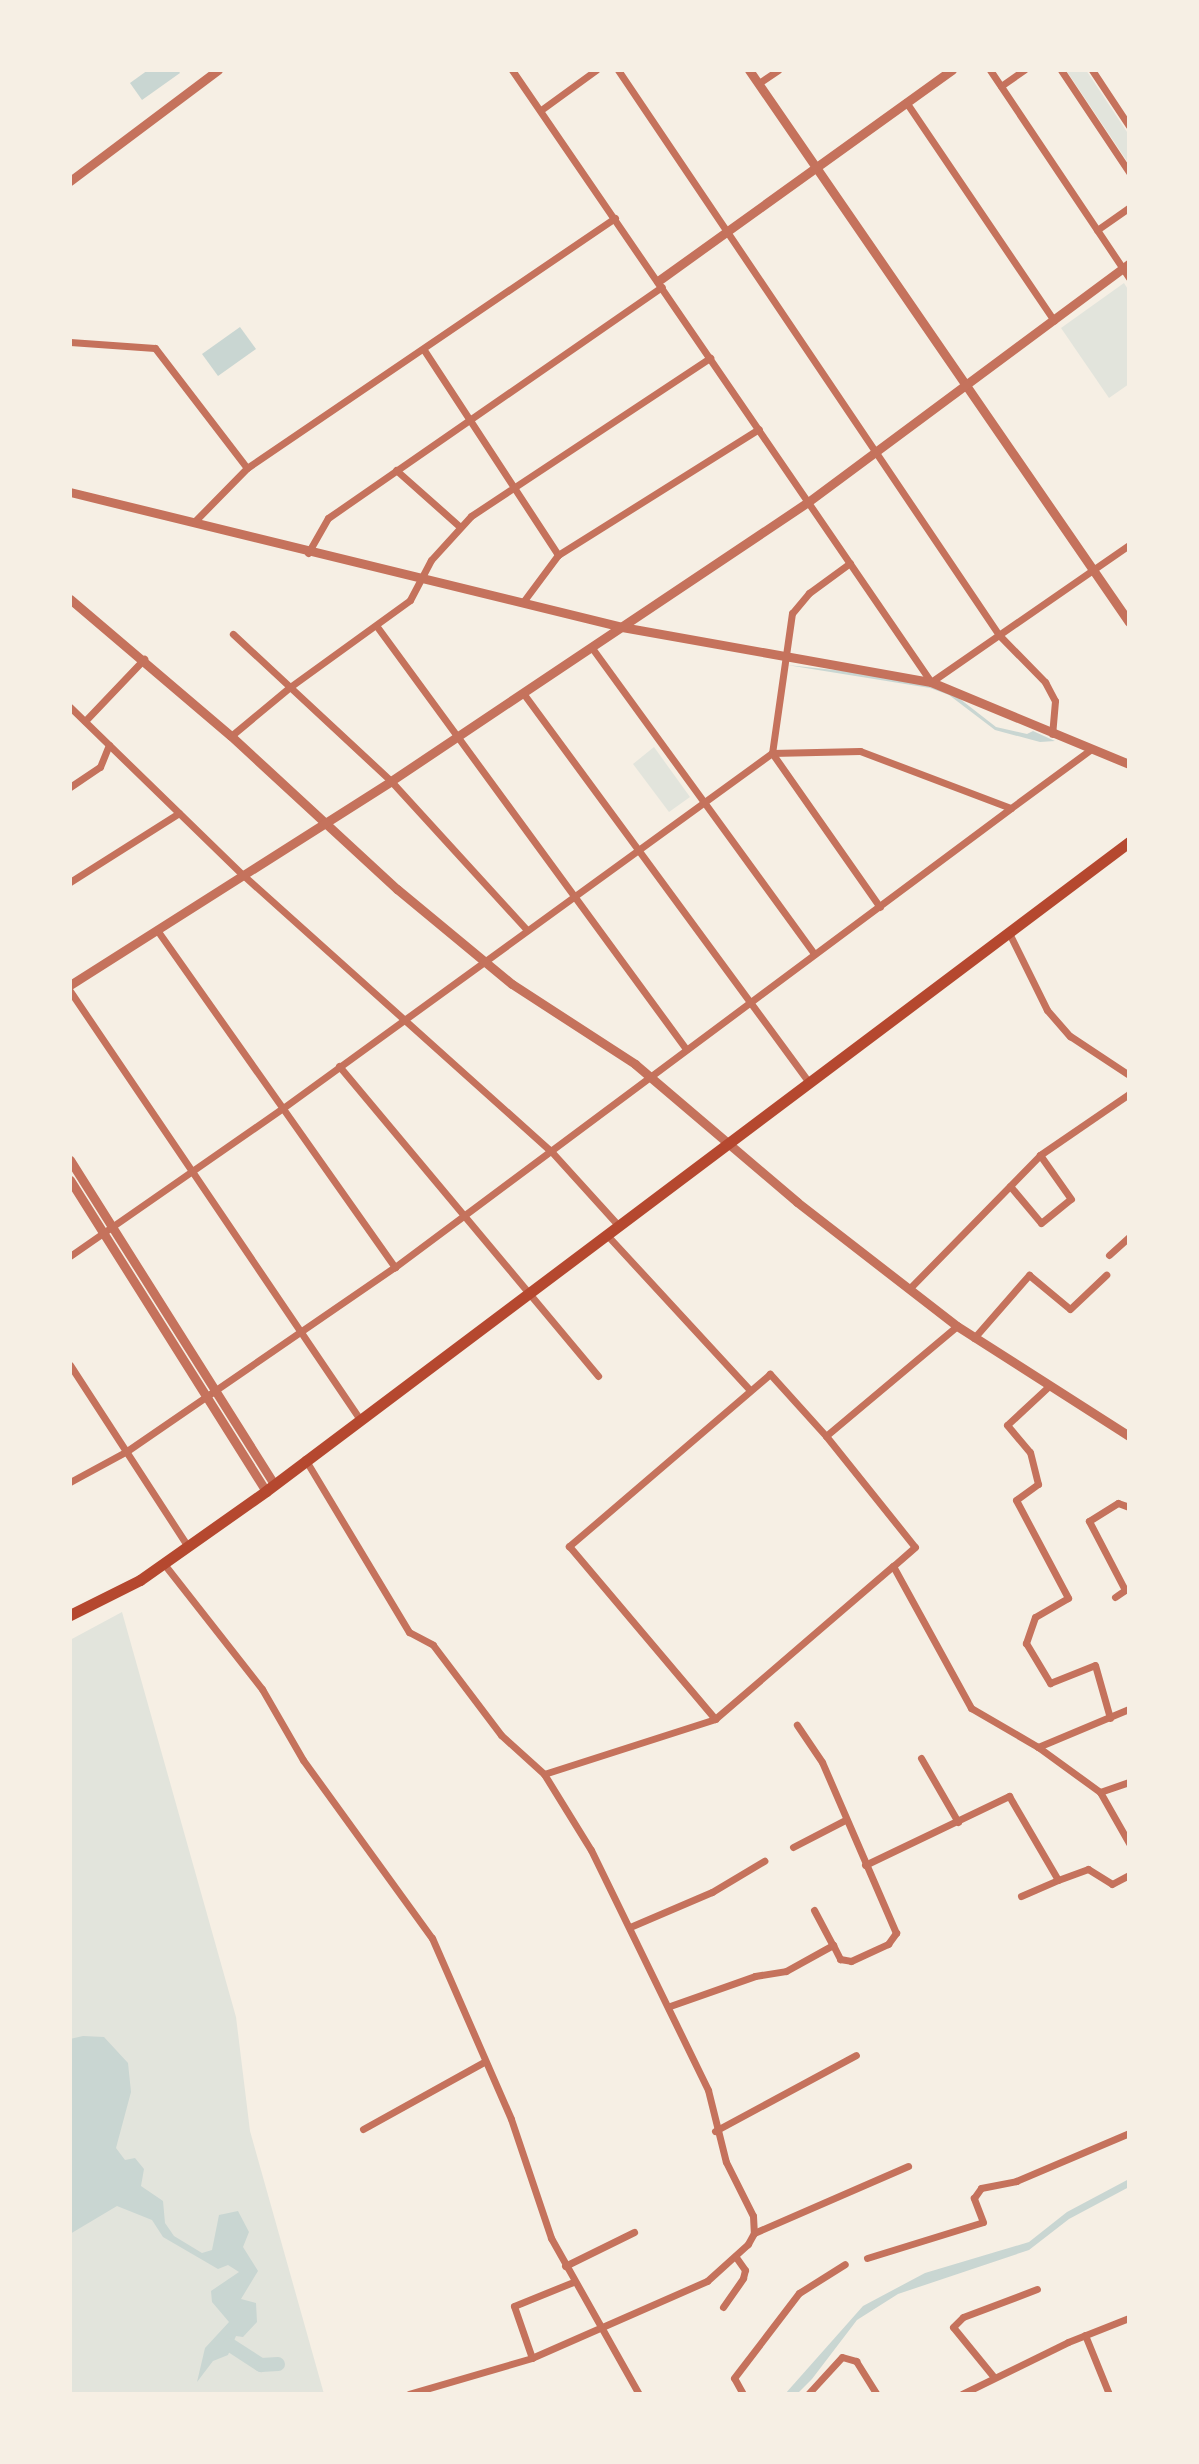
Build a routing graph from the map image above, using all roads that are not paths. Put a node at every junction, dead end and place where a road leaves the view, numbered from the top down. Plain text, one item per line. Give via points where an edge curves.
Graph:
1 (218, 70) edge
2 (512, 70) edge
3 (596, 70) edge
4 (618, 70) edge
5 (749, 70) edge
6 (778, 70) edge
7 (952, 70) edge
8 (990, 70) edge
9 (1024, 70) edge
10 (1061, 70) edge
11 (1092, 70) edge
12 (759, 83) junction
13 (1001, 86) junction
14 (906, 102) junction
15 (541, 110) junction
16 (1129, 126) edge
17 (818, 166) junction
18 (1129, 172) edge
19 (70, 181) edge
20 (1129, 208) edge
21 (615, 218) junction
22 (729, 229) junction
23 (1097, 230) junction
24 (1127, 270) edge
25 (660, 284) junction
26 (1054, 321) junction
27 (70, 342) edge
28 (424, 350) junction
29 (710, 358) junction
30 (970, 384) junction
31 (469, 420) junction
32 (759, 429) junction
33 (878, 451) junction
34 (247, 468) junction
35 (396, 470) junction
36 (513, 487) junction
37 (70, 492) edge
38 (808, 502) junction
39 (194, 522) junction
40 (459, 526) junction
41 (1129, 545) edge
42 (308, 553) junction
43 (558, 555) junction
44 (850, 563) junction
45 (1094, 569) junction
46 (423, 577) junction
47 (70, 599) edge
48 (523, 602) junction
49 (1129, 622) edge
50 (622, 627) junction
51 (378, 628) junction
52 (233, 634) dead end
53 (999, 635) junction
54 (592, 648) junction
55 (782, 657) junction
56 (144, 659) junction
57 (931, 682) junction
58 (290, 687) junction
59 (523, 693) junction
60 (70, 707) edge
61 (85, 721) junction
62 (231, 736) junction
63 (1057, 736) junction
64 (457, 737) junction
65 (109, 745) junction
66 (1090, 750) junction
67 (772, 753) junction
68 (1129, 764) edge
69 (391, 781) junction
70 (70, 787) edge
71 (701, 801) junction
72 (1011, 808) junction
73 (179, 813) junction
74 (324, 824) junction
75 (1129, 842) edge
76 (637, 848) junction
77 (243, 875) junction
78 (70, 882) edge
79 (572, 897) junction
80 (880, 907) junction
81 (157, 930) junction
82 (527, 930) junction
83 (1009, 933) junction
84 (814, 954) junction
85 (483, 961) junction
86 (70, 988) edge
87 (750, 1003) junction
88 (405, 1018) junction
89 (686, 1049) junction
90 (339, 1066) junction
91 (1129, 1075) edge
92 (650, 1077) junction
93 (809, 1083) junction
94 (1129, 1094) edge
95 (283, 1108) junction
96 (726, 1144) junction
97 (550, 1150) junction
98 (1040, 1155) junction
99 (70, 1160) edge
100 (191, 1169) junction
101 (70, 1180) edge
102 (1010, 1186) junction
103 (467, 1214) junction
104 (618, 1225) junction
105 (112, 1226) junction
106 (103, 1232) junction
107 (606, 1234) junction
108 (1129, 1237) edge
109 (1109, 1255) dead end
110 (70, 1256) edge
111 (395, 1267) junction
112 (1106, 1275) dead end
113 (909, 1289) junction
114 (530, 1291) junction
115 (957, 1326) junction
116 (298, 1330) junction
117 (974, 1338) junction
118 (70, 1365) edge
119 (598, 1376) dead end
120 (1049, 1386) junction
121 (750, 1390) junction
122 (210, 1391) junction
123 (359, 1418) junction
124 (826, 1436) junction
125 (1129, 1436) edge
126 (127, 1451) junction
127 (305, 1459) junction
128 (70, 1482) edge
129 (270, 1487) junction
130 (1129, 1507) edge
131 (188, 1547) junction
132 (164, 1564) junction
133 (893, 1566) junction
134 (1115, 1597) dead end
135 (70, 1615) edge
136 (1129, 1709) edge
137 (1110, 1718) junction
138 (715, 1719) junction
139 (797, 1725) dead end
140 (1038, 1747) junction
141 (921, 1758) dead end
142 (544, 1774) junction
143 (1129, 1782) edge
144 (1100, 1792) junction
145 (845, 1820) junction
146 (958, 1822) junction
147 (1129, 1843) edge
148 (793, 1847) dead end
149 (764, 1861) dead end
150 (865, 1865) junction
151 (1129, 1875) edge
152 (1058, 1880) junction
153 (1021, 1896) dead end
154 (814, 1910) dead end
155 (630, 1927) junction
156 (833, 1945) junction
157 (670, 2006) junction
158 (856, 2055) dead end
159 (484, 2062) junction
160 (363, 2129) dead end
161 (715, 2131) junction
162 (1129, 2133) edge
163 (908, 2166) dead end
164 (634, 2232) dead end
165 (754, 2233) junction
166 (736, 2257) junction
167 (867, 2258) dead end
168 (845, 2264) dead end
169 (565, 2266) junction
170 (573, 2282) junction
171 (1037, 2289) dead end
172 (723, 2307) dead end
173 (1129, 2318) edge
174 (602, 2326) junction
175 (1085, 2335) junction
176 (532, 2358) junction
177 (993, 2376) junction
178 (409, 2394) edge
179 (639, 2394) edge
180 (743, 2394) edge
181 (808, 2394) edge
182 (877, 2394) edge
183 (962, 2394) edge
184 (1109, 2394) edge

1 - 19 street
2 - 15 street
3 - 15 street
4 - 22 street
5 - 12 street
6 - 12 street
7 - 14 street
8 - 13 street
9 - 13 street
10 - 18 street
11 - 16 street
12 - 17 street
13 - 23 street
14 - 17 street
14 - 26 street
15 - 21 street
17 - 22 street
17 - 30 street
20 - 23 street
21 - 25 street
21 - 28 street
22 - 25 street
22 - 33 street
23 - 24 street
24 - 26 street
25 - 29 street
25 - 31 street
26 - 30 street
27 - 34 street via 155,348
28 - 31 street
28 - 34 street
29 - 32 street
29 - 36 street
30 - 33 street
30 - 45 street
31 - 35 street
31 - 36 street
32 - 38 street
32 - 43 street
33 - 38 street
33 - 53 street
34 - 39 street
35 - 40 street
35 - 42 street via 328,518
36 - 40 street
36 - 43 street
37 - 39 street
38 - 44 street
38 - 50 street
39 - 42 street
40 - 46 street
41 - 45 street
42 - 46 street
43 - 48 street
44 - 55 street via 800,601
44 - 57 street
45 - 49 street
45 - 53 street
46 - 48 street
46 - 51 street via 410,600
47 - 56 street
48 - 50 street
50 - 54 street
50 - 55 street
51 - 58 street
51 - 64 street
52 - 58 street
53 - 57 street
53 - 63 street via 1045,682 1055,701
54 - 59 street
54 - 71 street
55 - 57 street
55 - 67 street
56 - 61 street
56 - 62 street
57 - 63 street
58 - 62 street
58 - 69 street
59 - 64 street
59 - 76 street
60 - 61 street
61 - 65 street
62 - 74 street
63 - 66 street
64 - 69 street
64 - 79 street
65 - 70 street via 100,767
65 - 73 street
66 - 68 street
66 - 72 street
67 - 71 street
67 - 72 street via 860,751
67 - 80 street
69 - 74 street
69 - 82 street
71 - 76 street
71 - 84 street
72 - 80 street
73 - 77 street
73 - 78 street
74 - 77 street
74 - 85 street
75 - 83 main road
76 - 79 street
76 - 87 street
77 - 81 street
77 - 88 street
79 - 82 street
79 - 89 street
80 - 84 street
81 - 86 street
81 - 95 street
82 - 85 street
83 - 91 street via 1047,1010 1062,1027
83 - 93 main road
84 - 87 street
85 - 88 street
85 - 92 street
86 - 100 street
87 - 89 street
87 - 93 street
88 - 90 street
88 - 97 street
89 - 92 street
90 - 95 street
90 - 103 street
92 - 96 street
92 - 97 street
93 - 96 main road
94 - 98 street
95 - 100 street
95 - 111 street
96 - 104 main road
96 - 113 street
97 - 103 street
97 - 104 street
98 - 102 street
98 - 102 street via 1071,1199 1041,1223
99 - 105 street
100 - 105 street
100 - 116 street
101 - 106 street
102 - 113 street
103 - 111 street
103 - 114 street
104 - 107 main road
105 - 106 street
105 - 122 street
106 - 110 street
106 - 122 street
107 - 114 main road
107 - 121 street
108 - 109 street
111 - 116 street
112 - 117 street via 1070,1309 1029,1275
113 - 115 street
114 - 119 street
114 - 123 main road
115 - 117 street
115 - 124 street
116 - 122 street
116 - 123 street
117 - 120 street
118 - 126 street
120 - 125 street
120 - 137 street via 1007,1425 1030,1452 1038,1484 1016,1500 1068,1598 1035,1617 1026,1643 1050,1683 1095,1665
121 - 124 street via 770,1374
121 - 138 street via 569,1546
122 - 126 street
122 - 129 street
123 - 127 main road
124 - 133 street via 915,1547
126 - 128 street
126 - 131 street
127 - 129 main road
127 - 142 street via 409,1632 433,1645 501,1735
129 - 131 main road
130 - 134 street via 1118,1503 1089,1521 1125,1590
131 - 132 main road
132 - 135 main road
132 - 159 street via 262,1689 303,1760 405,1897 450,1974
133 - 138 street
133 - 140 street via 971,1708
136 - 137 street
137 - 140 street
138 - 142 street
139 - 145 street via 822,1762
140 - 144 street
141 - 146 street
142 - 155 street
143 - 144 street
144 - 147 street
145 - 148 street
145 - 150 street
146 - 150 street
146 - 152 street via 1009,1796
149 - 155 street via 712,1892
150 - 156 street via 896,1933 888,1944 851,1961 840,1959
151 - 152 street via 1112,1884 1088,1869
152 - 153 street
154 - 156 street
155 - 157 street
156 - 157 street via 786,1971 755,1976
157 - 161 street via 708,2090
158 - 161 street
159 - 160 street
159 - 169 street
161 - 165 street via 751,2203
162 - 167 street via 1016,2181 981,2188 974,2198 983,2222
163 - 165 street
164 - 169 street
165 - 166 street
166 - 172 street via 745,2270 743,2278
166 - 174 street via 707,2281
168 - 180 street via 799,2293 734,2378
169 - 170 street
170 - 174 street
170 - 176 street via 514,2306
171 - 177 street via 963,2317 953,2327
173 - 175 street
174 - 176 street
174 - 179 street
175 - 177 street
175 - 184 street
176 - 178 street
177 - 183 street
181 - 182 street via 842,2357 856,2361

